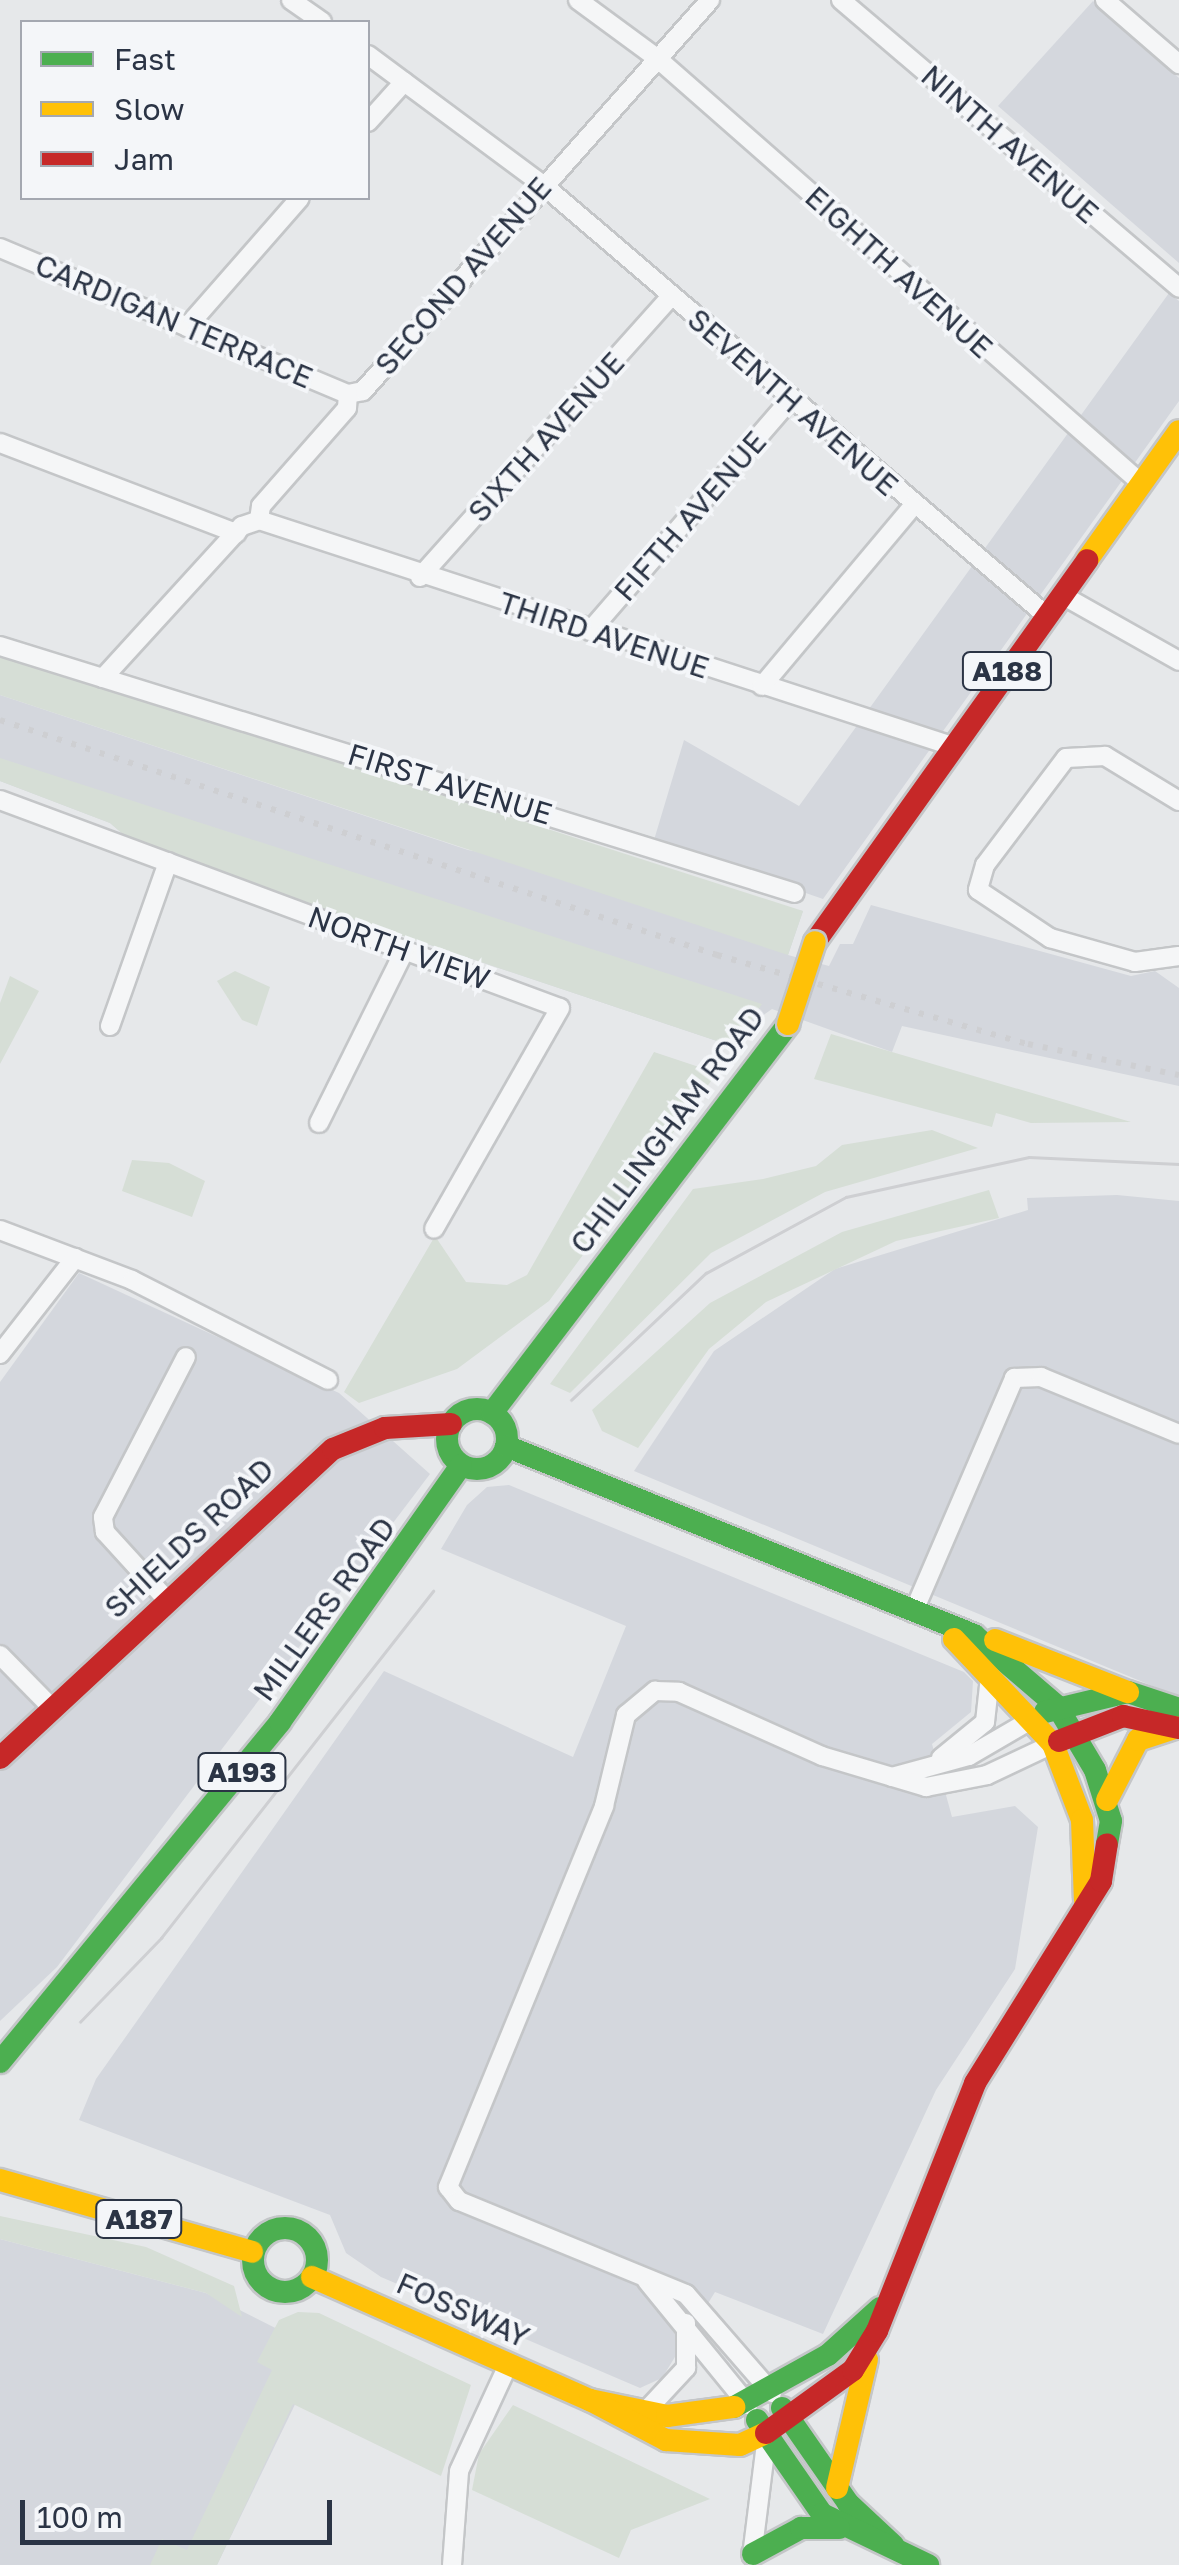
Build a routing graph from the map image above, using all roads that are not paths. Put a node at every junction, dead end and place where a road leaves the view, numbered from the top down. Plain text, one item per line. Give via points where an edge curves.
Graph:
1 (291, 0) edge
2 (578, 0) edge
3 (710, 0) edge
4 (841, 0) edge
5 (1105, 0) edge
6 (319, 20) edge
7 (370, 57) edge
8 (658, 58) junction
9 (1179, 64) edge
10 (404, 82) junction
11 (370, 120) edge
12 (542, 184) junction
13 (291, 200) edge
14 (0, 248) edge
15 (1175, 285) edge
16 (671, 296) junction
17 (187, 328) junction
18 (348, 394) junction
19 (790, 400) junction
20 (1179, 431) edge
21 (0, 443) edge
22 (1141, 483) junction
23 (913, 506) junction
24 (259, 520) junction
25 (236, 534) junction
26 (420, 578) junction
27 (1062, 595) junction
28 (1047, 616) junction
29 (590, 632) junction
30 (0, 646) edge
31 (1179, 661) edge
32 (103, 678) junction
33 (762, 686) junction
34 (952, 746) junction
35 (0, 800) edge
36 (1179, 801) edge
37 (168, 862) junction
38 (795, 893) dead end
39 (404, 950) junction
40 (1179, 956) edge
41 (110, 1026) dead end
42 (319, 1123) dead end
43 (434, 1228) dead end
44 (0, 1230) edge
45 (75, 1258) junction
46 (0, 1354) edge
47 (186, 1356) dead end
48 (328, 1380) dead end
49 (492, 1413) junction
50 (450, 1424) junction
51 (1179, 1434) edge
52 (506, 1446) junction
53 (460, 1465) junction
54 (166, 1598) junction
55 (923, 1617) junction
56 (974, 1635) junction
57 (0, 1655) edge
58 (987, 1668) junction
59 (1128, 1692) junction
60 (1057, 1706) junction
61 (52, 1708) junction
62 (1034, 1718) junction
63 (1178, 1721) edge
64 (1075, 1732) junction
65 (1053, 1744) junction
66 (0, 1758) edge
67 (924, 1770) junction
68 (886, 1778) junction
69 (1107, 1800) junction
70 (1084, 1912) junction
71 (0, 2062) edge
72 (0, 2180) edge
73 (26, 2190) junction
74 (0, 2191) edge
75 (252, 2252) junction
76 (312, 2276) junction
77 (643, 2277) junction
78 (888, 2300) junction
79 (686, 2322) junction
80 (872, 2343) junction
81 (509, 2363) junction
82 (772, 2392) junction
83 (590, 2400) junction
84 (748, 2405) junction
85 (644, 2413) junction
86 (791, 2421) junction
87 (767, 2436) junction
88 (837, 2488) junction
89 (839, 2528) junction
90 (901, 2552) junction
91 (750, 2560) edge
92 (452, 2565) edge
93 (928, 2565) edge

1 - 6 street
2 - 8 street, EIGHTH AVENUE
3 - 8 street, SECOND AVENUE
4 - 15 street, NINTH AVENUE
5 - 9 street
7 - 10 street, SEVENTH AVENUE
8 - 12 street, SECOND AVENUE
8 - 22 street, EIGHTH AVENUE
10 - 11 street
10 - 12 street, SEVENTH AVENUE
12 - 16 street, SEVENTH AVENUE
12 - 18 street, SECOND AVENUE via 363,391
13 - 17 street
14 - 17 street, CARDIGAN TERRACE
16 - 19 street, SEVENTH AVENUE
16 - 26 street, SIXTH AVENUE
17 - 18 street, CARDIGAN TERRACE
18 - 24 street, SECOND AVENUE via 347,408 260,506
19 - 23 street, SEVENTH AVENUE
19 - 29 street, FIFTH AVENUE
20 - 22 main road, CHILLINGHAM ROAD / A188
21 - 25 street
22 - 27 main road, CHILLINGHAM ROAD / A188
23 - 28 street, SEVENTH AVENUE
23 - 33 street
24 - 25 street, SECOND AVENUE
24 - 26 street, THIRD AVENUE
25 - 32 street, SECOND AVENUE
26 - 29 street, THIRD AVENUE
27 - 28 main road, CHILLINGHAM ROAD / A188
27 - 31 street
28 - 34 main road, CHILLINGHAM ROAD / A188
29 - 33 street, THIRD AVENUE
30 - 32 street, FIRST AVENUE
32 - 38 street, FIRST AVENUE
33 - 34 street, THIRD AVENUE
34 - 49 main road, CHILLINGHAM ROAD / A188, bridge via 814,942 788,1024
35 - 37 street, NORTH VIEW
36 - 40 street via 1105,756 1066,758 985,864 978,890 1050,938 1135,962
37 - 39 street, NORTH VIEW
37 - 41 street
39 - 42 street
39 - 43 street, NORTH VIEW via 560,1008
44 - 45 street
45 - 46 street
45 - 48 street
47 - 54 street via 102,1516 104,1532
49 - 50 main road, SHIELDS ROAD via 468,1410
49 - 52 main road
50 - 53 main road via 448,1448
50 - 54 main road, SHIELDS ROAD via 385,1428 334,1450
51 - 55 street via 1041,1376 1014,1378
52 - 53 main road via 486,1468
52 - 55 main road
53 - 71 main road, MILLERS ROAD / A193 via 238,1777
54 - 61 main road, SHIELDS ROAD
55 - 56 main road
55 - 58 main road
56 - 59 main road
56 - 60 main road
57 - 61 street
58 - 62 main road
58 - 67 street via 993,1697 985,1722
59 - 60 main road
59 - 63 main road
60 - 62 main road
60 - 64 main road
61 - 66 main road, SHIELDS ROAD
62 - 65 main road
62 - 67 street
63 - 64 main road via 1123,1716
63 - 69 main road via 1138,1740
64 - 65 main road
64 - 69 main road
65 - 68 street via 964,1782
65 - 70 main road via 1082,1820
67 - 68 street
68 - 77 street via 679,1692 655,1691 626,1715 604,1806 448,2187 458,2202
69 - 70 main road via 1106,1870
70 - 78 main road via 975,2083
72 - 73 main road, A187
73 - 74 main road, A187
73 - 75 main road, A187
75 - 76 main road via 256,2276 276,2291 294,2293
75 - 76 main road via 274,2230 300,2232 317,2256
76 - 81 main road, FOSSWAY
77 - 79 street
77 - 82 street via 708,2311
78 - 80 main road
78 - 82 main road, FOSSWAY
79 - 84 street
79 - 85 street via 680,2381
80 - 86 main road
80 - 88 main road
81 - 83 main road, FOSSWAY
81 - 92 street via 459,2471
82 - 84 main road, FOSSWAY
82 - 86 main road
83 - 85 main road, FOSSWAY
83 - 87 main road, FOSSWAY via 666,2440 740,2445
84 - 85 main road, FOSSWAY via 696,2417
84 - 87 main road
86 - 87 main road
86 - 88 main road
87 - 89 main road
87 - 91 street
88 - 90 main road
89 - 90 main road
89 - 91 main road via 801,2528
90 - 93 main road

